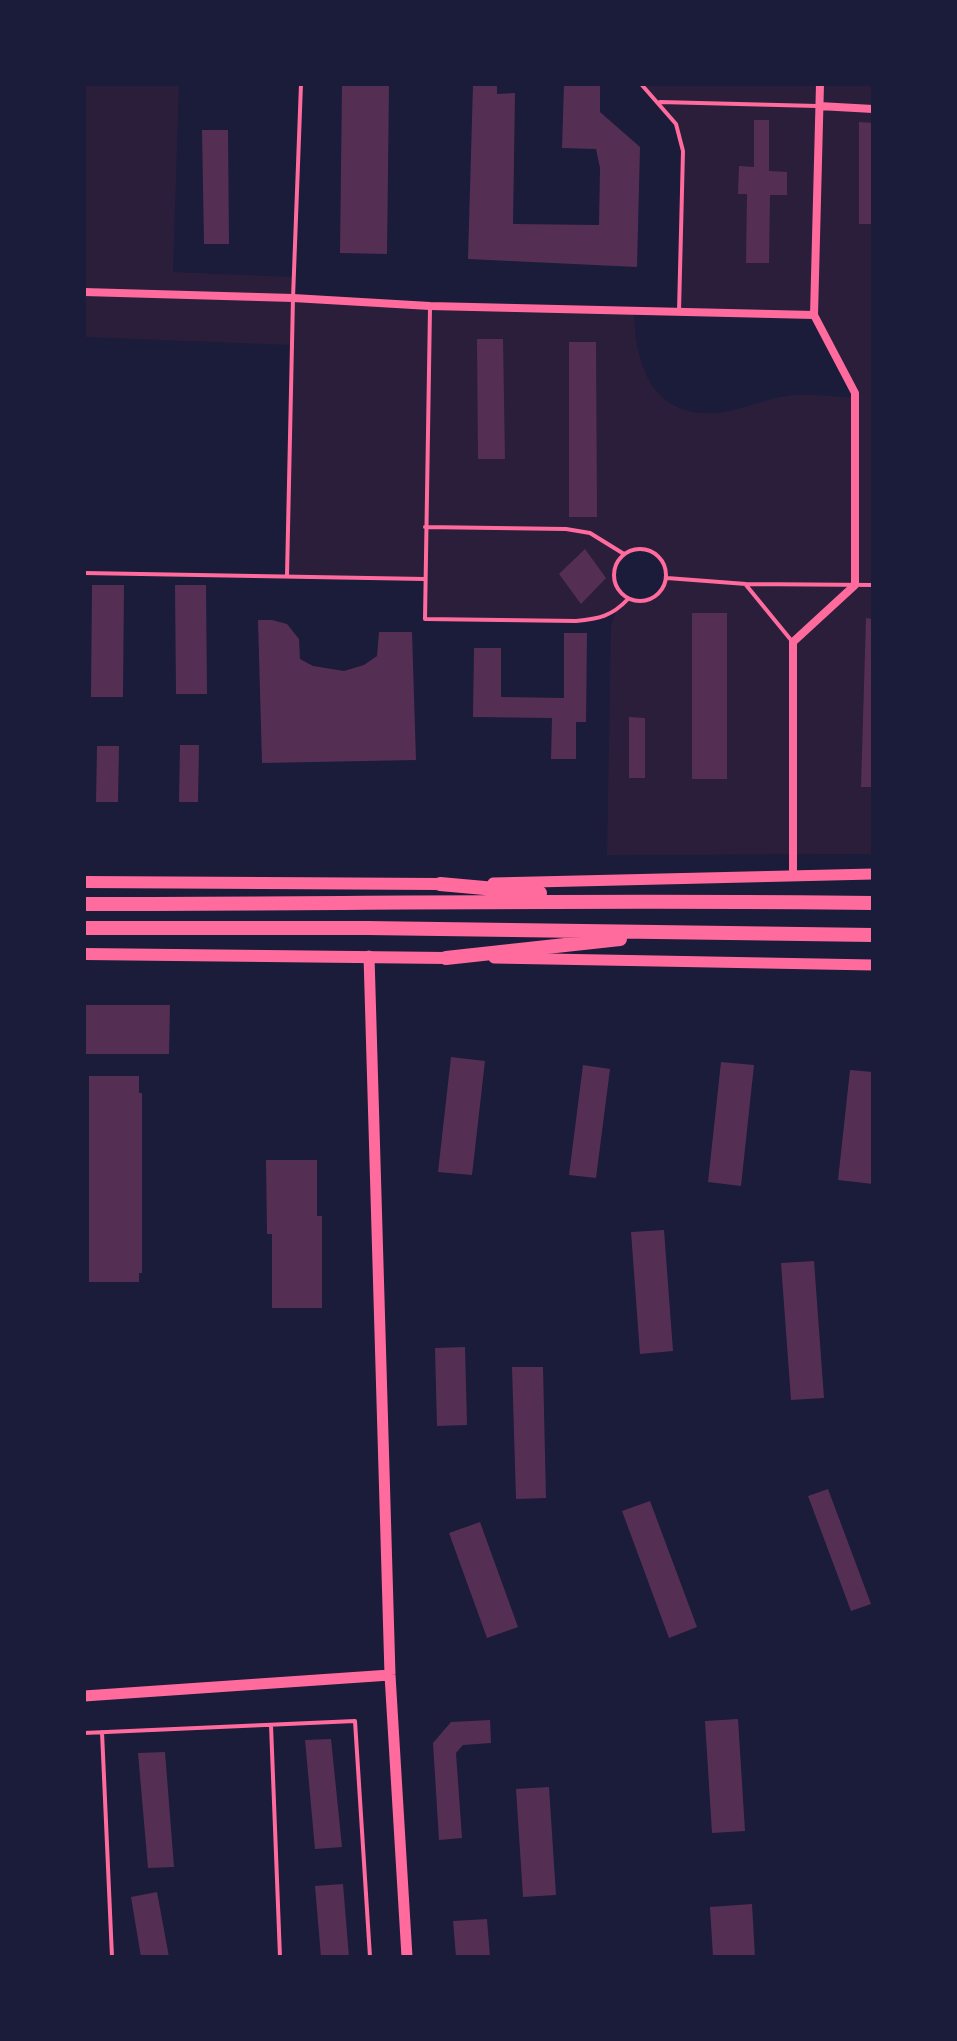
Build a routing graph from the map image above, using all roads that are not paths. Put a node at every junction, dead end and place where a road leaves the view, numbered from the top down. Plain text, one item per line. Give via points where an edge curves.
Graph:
1 (301, 84) edge
2 (641, 84) edge
3 (820, 84) edge
4 (660, 102) junction
5 (819, 106) junction
6 (873, 109) edge
7 (84, 292) edge
8 (293, 298) junction
9 (430, 306) junction
10 (679, 311) junction
11 (814, 315) junction
12 (425, 527) junction
13 (624, 554) junction
14 (84, 573) edge
15 (287, 575) junction
16 (667, 578) junction
17 (425, 579) junction
18 (746, 584) junction
19 (855, 585) junction
20 (873, 585) edge
21 (628, 599) junction
22 (793, 642) junction
23 (873, 874) edge
24 (793, 875) junction
25 (84, 882) edge
26 (440, 884) junction
27 (656, 900) junction
28 (873, 903) edge
29 (84, 904) edge
30 (84, 928) edge
31 (664, 933) junction
32 (873, 935) edge
33 (84, 954) edge
34 (369, 956) junction
35 (446, 958) junction
36 (873, 965) edge
37 (390, 1675) junction
38 (84, 1696) edge
39 (271, 1725) junction
40 (102, 1732) junction
41 (84, 1733) edge
42 (112, 1957) edge
43 (280, 1957) edge
44 (370, 1957) edge
45 (407, 1957) edge

1 - 8 lane
2 - 4 lane
3 - 5 street
4 - 5 lane
4 - 10 lane via 676,124 683,151
5 - 6 street
5 - 11 street
7 - 8 street
8 - 9 street
8 - 15 lane
9 - 10 street
9 - 12 lane
10 - 11 street
11 - 19 street via 855,393
12 - 13 lane via 566,529 590,533
12 - 17 lane
13 - 16 lane via 641,549 657,554
13 - 21 lane via 614,577
14 - 15 lane
15 - 17 lane
16 - 18 lane
16 - 21 lane via 653,599
17 - 21 lane via 425,619 588,620 616,612
18 - 19 lane
18 - 22 lane
19 - 20 lane
19 - 22 street
22 - 24 street
23 - 24 street
24 - 26 street
25 - 26 main road
26 - 27 highway
27 - 28 highway
27 - 29 highway
30 - 31 highway
31 - 32 highway
31 - 35 highway
33 - 34 main road
34 - 35 main road
34 - 37 street
35 - 36 street
37 - 38 street
37 - 45 street
39 - 40 lane
39 - 43 lane
39 - 44 lane via 355,1721
40 - 41 lane
40 - 42 lane

